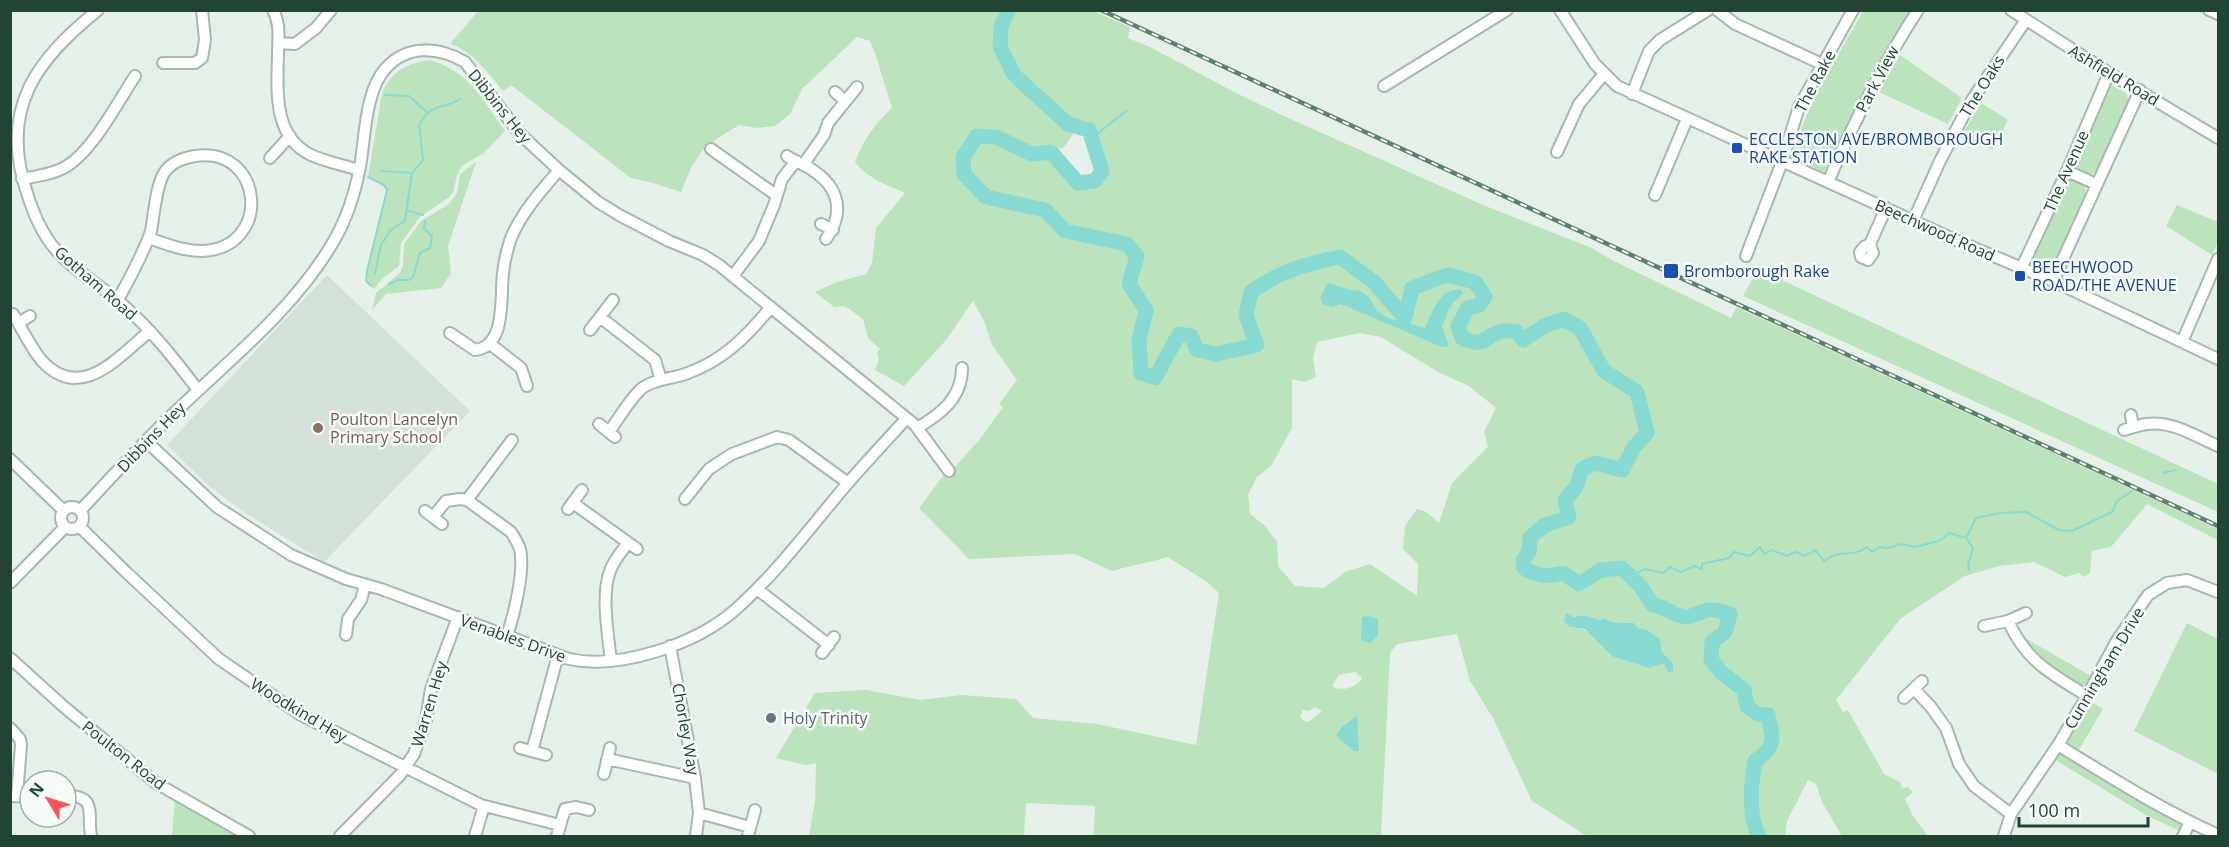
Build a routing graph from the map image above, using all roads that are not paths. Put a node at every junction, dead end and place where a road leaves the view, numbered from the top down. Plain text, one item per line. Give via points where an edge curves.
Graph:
1 (98, 10) edge
2 (202, 10) edge
3 (273, 10) edge
4 (331, 10) edge
5 (1507, 10) edge
6 (1560, 10) edge
7 (1707, 10) edge
8 (1717, 10) edge
9 (1854, 10) edge
10 (1918, 10) edge
11 (2011, 10) edge
12 (2209, 10) edge
13 (2218, 14) edge
14 (2026, 20) junction
15 (279, 43) junction
16 (163, 63) dead end
17 (1824, 65) junction
18 (2109, 73) junction
19 (1604, 74) junction
20 (135, 84) dead end
21 (1384, 86) dead end
22 (857, 87) dead end
23 (2140, 90) junction
24 (835, 92) dead end
25 (1632, 93) junction
26 (845, 100) junction
27 (1687, 119) junction
28 (290, 136) junction
29 (2218, 138) edge
30 (711, 149) dead end
31 (272, 152) dead end
32 (1557, 152) dead end
33 (722, 157) junction
34 (795, 161) junction
35 (1782, 162) junction
36 (715, 168) dead end
37 (359, 170) junction
38 (559, 170) junction
39 (2067, 171) junction
40 (18, 174) edge
41 (1828, 182) junction
42 (2096, 184) junction
43 (776, 195) junction
44 (1655, 195) dead end
45 (1886, 208) junction
46 (1913, 221) junction
47 (821, 224) dead end
48 (149, 238) junction
49 (1870, 244) dead end
50 (1746, 256) dead end
51 (2218, 259) edge
52 (2022, 267) junction
53 (733, 276) junction
54 (2053, 281) junction
55 (118, 300) junction
56 (613, 300) dead end
57 (771, 307) junction
58 (30, 316) dead end
59 (600, 317) junction
60 (590, 330) dead end
61 (150, 331) junction
62 (458, 335) dead end
63 (2182, 342) junction
64 (489, 343) junction
65 (2218, 359) edge
66 (966, 374) dead end
67 (661, 380) junction
68 (527, 386) dead end
69 (198, 390) junction
70 (2131, 415) dead end
71 (906, 418) junction
72 (599, 424) dead end
73 (917, 428) junction
74 (512, 440) dead end
75 (146, 441) junction
76 (2218, 446) edge
77 (10, 459) edge
78 (949, 471) dead end
79 (848, 483) junction
80 (582, 490) dead end
81 (685, 499) dead end
82 (467, 500) junction
83 (64, 511) junction
84 (80, 511) junction
85 (433, 518) dead end
86 (80, 526) junction
87 (65, 527) junction
88 (10, 584) edge
89 (365, 585) junction
90 (757, 589) junction
91 (2218, 592) edge
92 (2026, 613) dead end
93 (458, 617) junction
94 (2008, 621) junction
95 (1984, 626) dead end
96 (346, 635) dead end
97 (507, 636) junction
98 (828, 645) dead end
99 (670, 646) junction
100 (558, 655) junction
101 (10, 658) edge
102 (610, 660) junction
103 (2087, 696) junction
104 (1904, 699) dead end
105 (10, 728) edge
106 (2058, 745) junction
107 (520, 748) dead end
108 (532, 752) junction
109 (546, 755) dead end
110 (404, 768) junction
111 (604, 774) dead end
112 (695, 778) junction
113 (14, 796) edge
114 (78, 797) edge
115 (484, 806) junction
116 (589, 810) dead end
117 (755, 810) dead end
118 (699, 813) junction
119 (2011, 814) junction
120 (2190, 822) junction
121 (560, 825) junction
122 (749, 832) edge
123 (2218, 835) edge
124 (91, 837) edge
125 (249, 837) edge
126 (340, 837) edge
127 (475, 837) edge
128 (557, 837) edge
129 (696, 837) edge
130 (2004, 837) edge
131 (2183, 837) edge

1 - 40 street, Gotham Road via 56,50 27,90 17,128
2 - 16 street via 202,58 195,63
3 - 15 street
4 - 15 street via 295,44
5 - 21 street via 1401,81
6 - 19 street, Beechwood Road
7 - 25 street via 1649,51
8 - 17 street via 1735,24
9 - 17 street, The Rake
10 - 41 street, Park View via 1869,91
11 - 14 street, Ashfield Road
12 - 13 street
14 - 18 street, Ashfield Road
14 - 46 street, The Oaks via 1970,103
15 - 28 street via 278,109
17 - 35 street, The Rake via 1799,107
18 - 23 street, Ashfield Road
18 - 39 street, The Avenue
19 - 25 street, Beechwood Road
19 - 32 street via 1579,105
20 - 40 street via 91,143 67,166 49,174
22 - 26 street
23 - 29 street, Ashfield Road
23 - 42 street, The Avenue
24 - 26 street
25 - 27 street, Beechwood Road
26 - 34 street via 824,135
27 - 35 street, Beechwood Road
27 - 44 street
28 - 31 street
28 - 37 street via 310,155
30 - 33 street
33 - 36 street
33 - 43 street
34 - 43 street via 782,178
34 - 47 street via 825,182 834,194 838,204 830,235
35 - 41 street, Beechwood Road
35 - 50 street, The Rake
37 - 38 street, Dibbins Hey via 378,78 386,67 408,53 428,49 465,62 520,134
37 - 69 street, Dibbins Hey via 344,220 315,269 273,318
38 - 53 street, Dibbins Hey via 619,215 703,255
38 - 64 street via 512,237 504,266 499,324
39 - 42 street
39 - 52 street, The Avenue
40 - 55 street, Gotham Road via 40,228 55,249
41 - 45 street, Beechwood Road
42 - 54 street, The Avenue
43 - 53 street via 759,241
45 - 46 street, Beechwood Road
45 - 49 street
46 - 52 street, Beechwood Road
48 - 48 street via 161,179 172,163 198,155 213,156 233,164 245,178 251,191 251,217 229,243 202,251
48 - 55 street
51 - 63 street
52 - 54 street, Beechwood Road
53 - 57 street, Dibbins Hey
54 - 63 street, Beechwood Road
55 - 61 street, Gotham Road
56 - 59 street
57 - 67 street via 724,356
57 - 71 street, Dibbins Hey
58 - 61 street via 16,319 41,360 64,377 80,379 94,375
59 - 60 street
59 - 67 street via 655,360
61 - 69 street, Gotham Road
62 - 64 street via 475,350
63 - 65 street, Beechwood Road
64 - 68 street via 521,368
66 - 73 street via 950,404
67 - 72 street via 641,389 612,434
69 - 75 street, Dibbins Hey
70 - 76 street via 2128,429 2161,424
71 - 73 street, Dibbins Hey
71 - 79 street, Venables Drive
73 - 78 street, Dibbins Hey
74 - 82 street
75 - 84 street, Dibbins Hey
75 - 89 street, Venables Drive via 218,507 261,537 319,569
77 - 83 street
79 - 81 street via 789,440 777,437 732,454 709,469
79 - 90 street, Venables Drive
80 - 102 street via 571,506 633,546 609,573
82 - 85 street via 446,501
82 - 97 street via 511,532 519,548 517,589
83 - 84 street via 70,507
83 - 87 street via 61,520
84 - 86 street via 84,517
86 - 87 street via 70,530
86 - 110 street, Woodkind Hey via 219,659 301,715
87 - 88 street
89 - 93 street, Venables Drive
89 - 96 street via 361,600 348,619
90 - 98 street
90 - 99 street, Venables Drive via 719,621
91 - 103 street, Cunningham Drive via 2187,580 2167,583 2148,595 2116,642
92 - 94 street
93 - 97 street, Venables Drive
93 - 110 street, Warren Hey via 431,689 419,741
94 - 95 street
94 - 103 street via 2026,653
97 - 100 street, Venables Drive
99 - 102 street, Venables Drive
99 - 112 street, Chorley Way
100 - 102 street, Venables Drive via 582,662
100 - 108 street
101 - 125 street, Poulton Road via 156,783
103 - 106 street, Cunningham Drive
104 - 119 street via 1918,685 1946,728 1959,764 1974,786
105 - 113 street via 21,745
106 - 119 street, Cunningham Drive
106 - 120 street
107 - 108 street
108 - 109 street
110 - 115 street, Woodkind Hey
110 - 126 street, Warren Hey
111 - 112 street via 608,753
112 - 118 street, Chorley Way
114 - 124 street via 90,808
115 - 121 street, Woodkind Hey
115 - 127 street
116 - 121 street via 565,809
117 - 122 street
118 - 122 street
118 - 129 street, Chorley Way
119 - 130 street, Cunningham Drive
120 - 123 street
120 - 131 street
121 - 128 street

